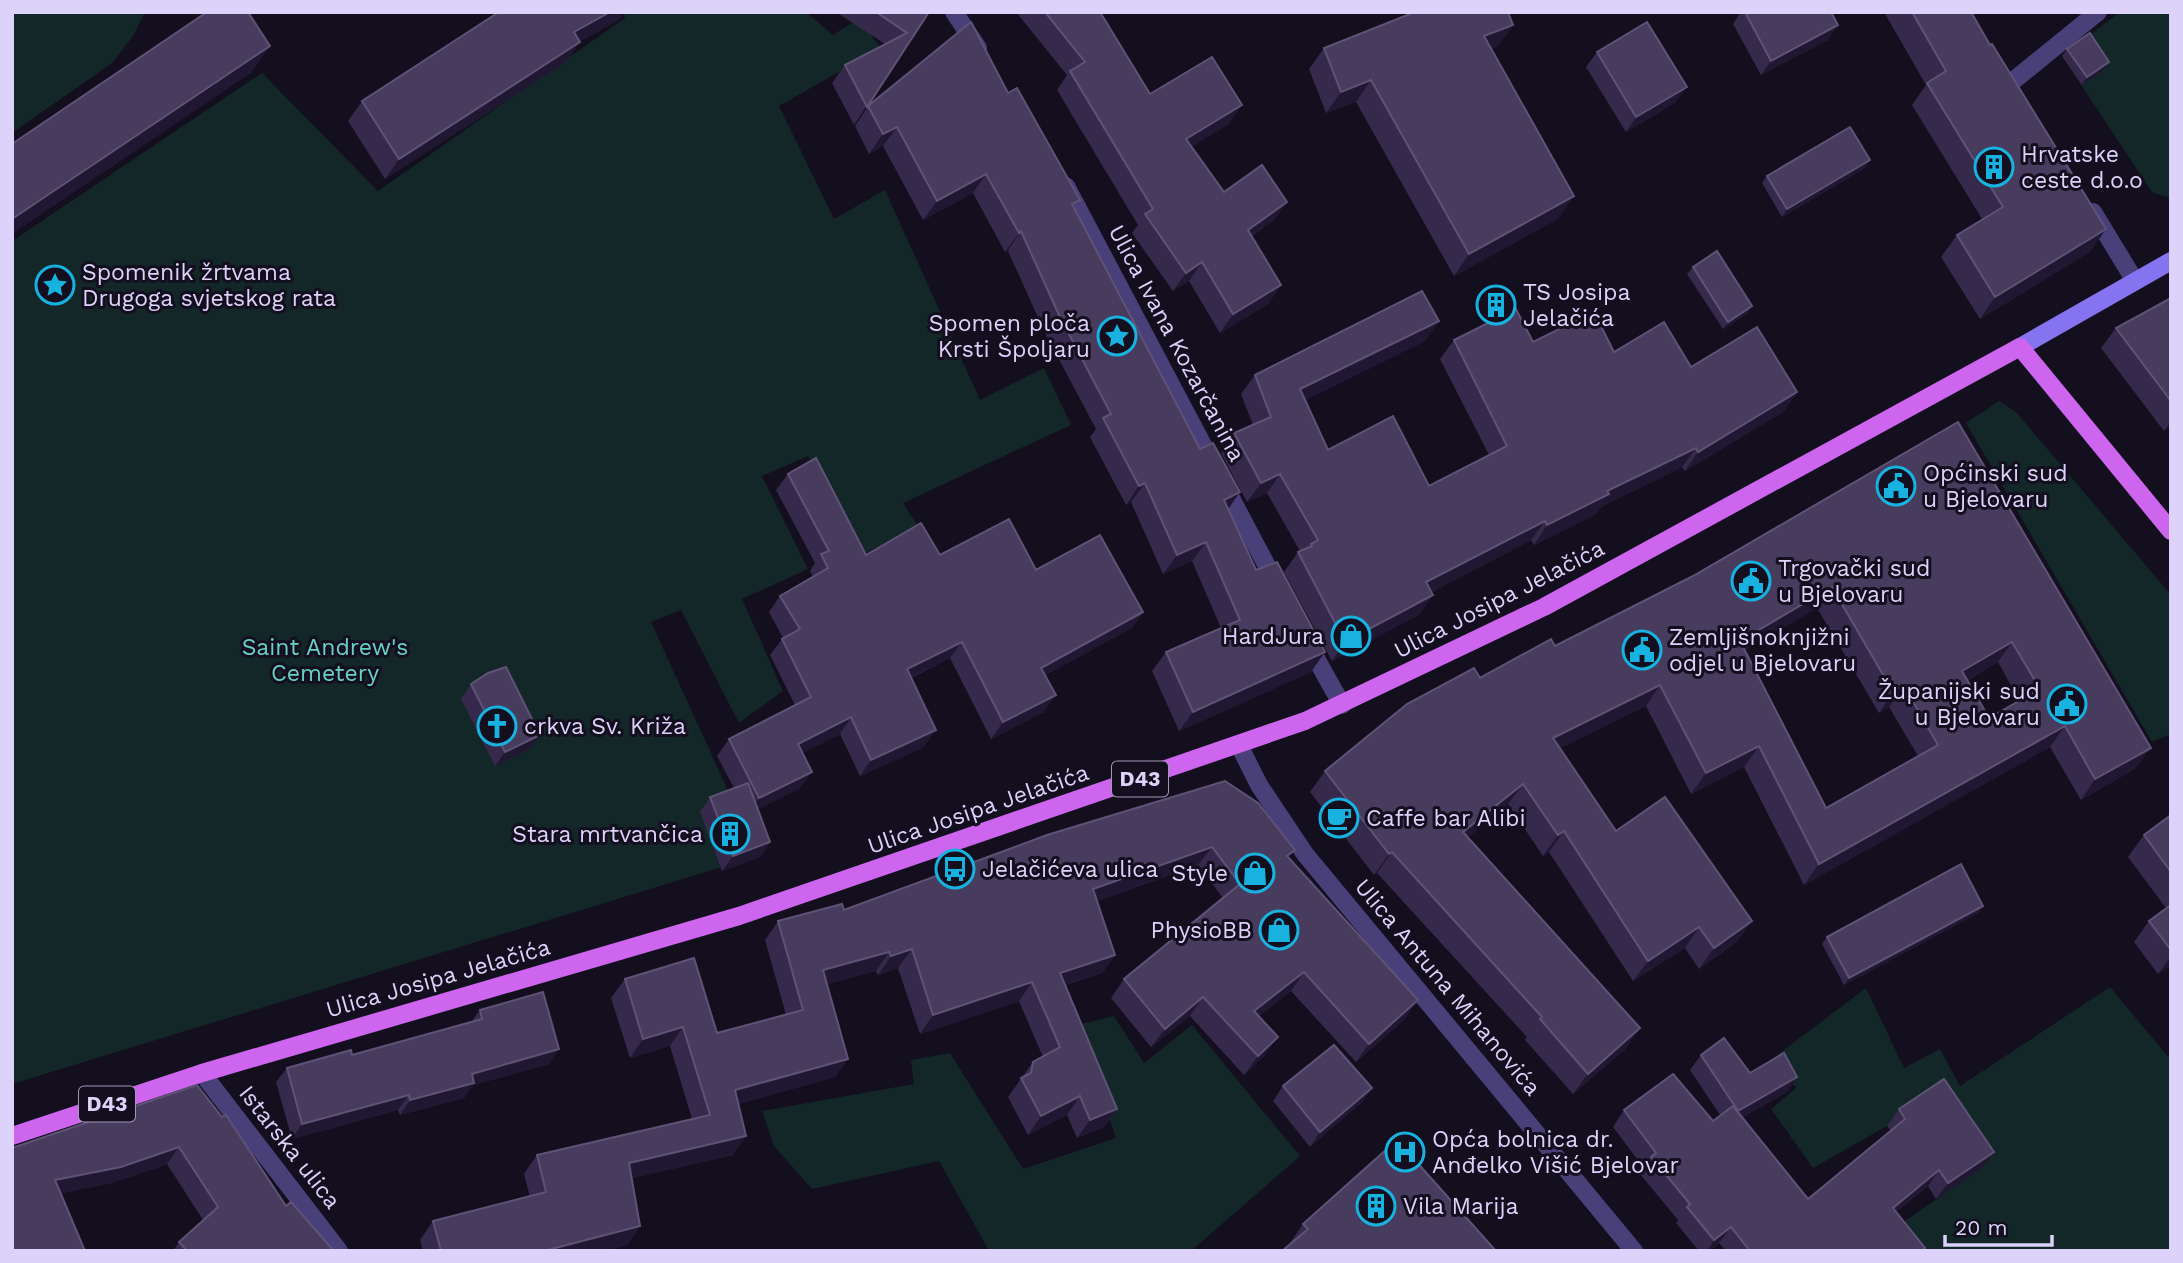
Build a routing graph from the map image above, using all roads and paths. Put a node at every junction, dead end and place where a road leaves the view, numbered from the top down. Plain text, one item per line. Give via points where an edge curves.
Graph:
1 (954, 12) edge
2 (2098, 12) edge
3 (985, 58) edge
4 (2001, 62) edge
5 (1059, 173) edge
6 (2082, 194) edge
7 (2171, 261) edge
8 (2135, 281) junction
9 (2020, 347) junction
10 (2171, 531) edge
11 (1287, 605) edge
12 (1300, 630) edge
13 (1342, 705) junction
14 (1239, 745) junction
15 (201, 1073) junction
16 (12, 1136) edge
17 (339, 1251) edge
18 (1634, 1251) edge

1 - 3 street
2 - 4 street via 2016,87
5 - 11 street, Ulica Ivana Kozarčanina
6 - 8 street
7 - 8 main road
8 - 9 main road
9 - 10 main road
9 - 13 main road, Ulica Josipa Jelačića / D43 via 1544,607
12 - 13 street
13 - 14 main road, Ulica Josipa Jelačića / D43
14 - 15 main road, Ulica Josipa Jelačića / D43 via 738,916
14 - 18 street, Ulica Antuna Mihanovića via 1259,785 1305,854
15 - 16 main road, Ulica Josipa Jelačića / D43
15 - 17 street, Istarska ulica

